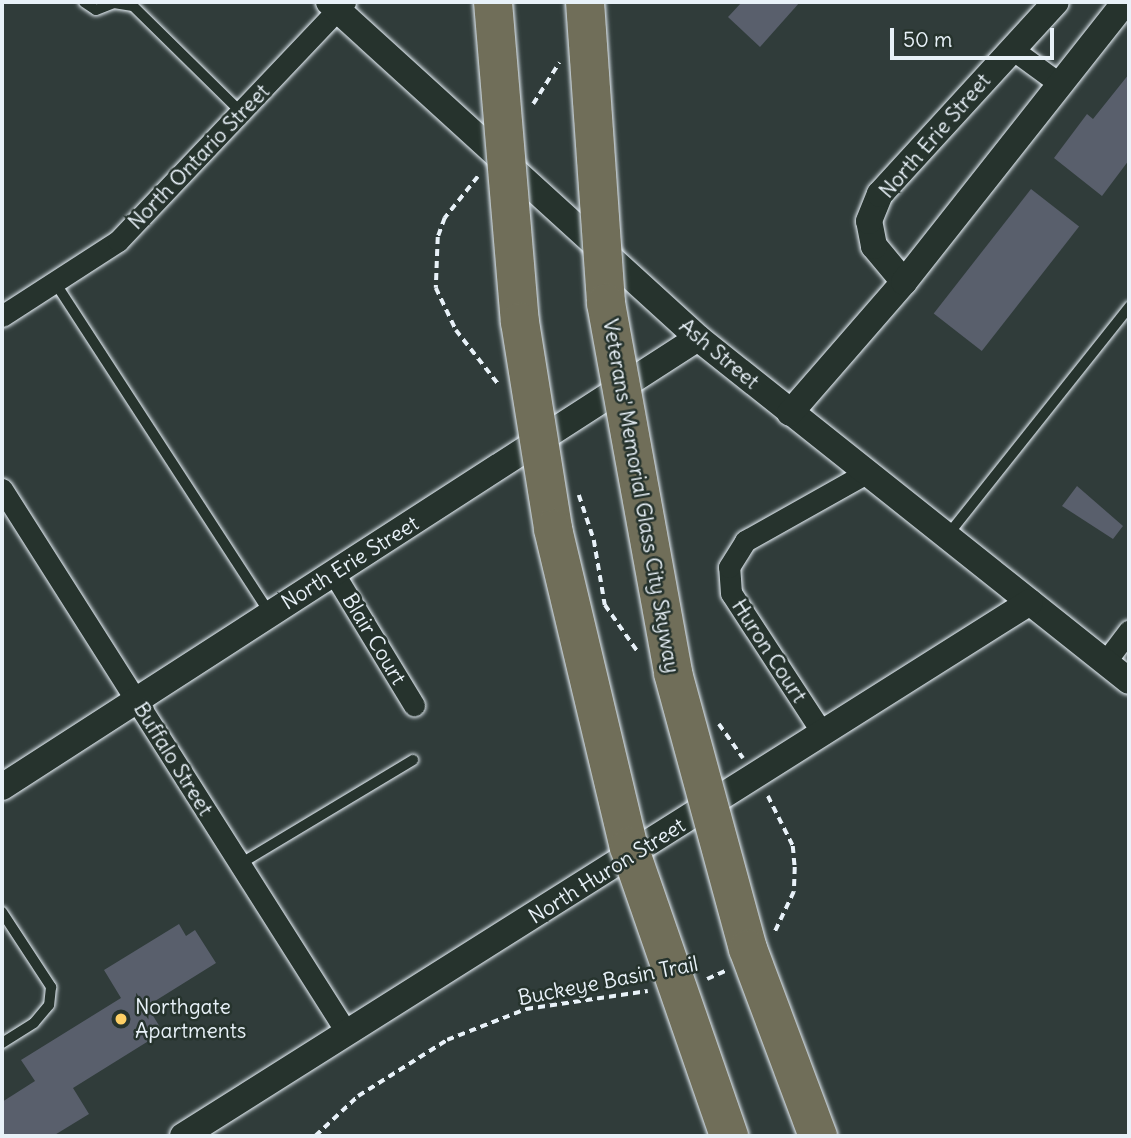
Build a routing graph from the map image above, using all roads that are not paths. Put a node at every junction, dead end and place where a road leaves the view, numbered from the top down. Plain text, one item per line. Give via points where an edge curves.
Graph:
1 (84, 2) edge
2 (493, 2) edge
3 (585, 2) edge
4 (1056, 2) edge
5 (1125, 2) edge
6 (337, 4) edge
7 (1012, 49) junction
8 (1060, 83) junction
9 (242, 113) junction
10 (54, 281) junction
11 (904, 282) junction
12 (1129, 307) edge
13 (2, 316) edge
14 (698, 338) junction
15 (790, 413) junction
16 (868, 472) junction
17 (2, 489) edge
18 (947, 536) junction
19 (333, 572) junction
20 (1030, 603) junction
21 (270, 614) junction
22 (1129, 631) edge
23 (1106, 661) junction
24 (1129, 681) edge
25 (136, 701) junction
26 (414, 705) dead end
27 (823, 734) junction
28 (413, 760) dead end
29 (2, 787) edge
30 (240, 864) junction
31 (2, 912) edge
32 (345, 1030) junction
33 (2, 1043) edge
34 (183, 1136) edge
35 (729, 1136) edge
36 (818, 1136) edge

1 - 9 lane via 96,10 114,3 133,6
2 - 35 highway, bridge via 520,322 553,529 629,847
3 - 36 highway, Veterans' Memorial Glass City Skyway, bridge via 606,303 673,673 748,949
4 - 7 street, North Erie Street
5 - 8 street
6 - 9 street, North Ontario Street
6 - 14 street, Ash Street
7 - 8 street
7 - 11 street, North Erie Street via 880,194 869,221 874,246
8 - 11 street
9 - 10 street, North Ontario Street via 118,241
10 - 13 street, North Ontario Street
10 - 21 lane
11 - 15 street
12 - 18 lane
14 - 15 street, Ash Street
14 - 19 street, North Erie Street via 541,444
15 - 16 street, Ash Street
16 - 18 street, Ash Street
16 - 27 street, Huron Court via 745,541 729,567 731,593
17 - 25 street, Buffalo Street
18 - 20 street, Ash Street
19 - 21 street, North Erie Street
19 - 26 street, Blair Court
20 - 23 street, Ash Street
20 - 27 street, North Huron Street
21 - 25 street, North Erie Street
22 - 23 street
23 - 24 street, Ash Street
25 - 29 street, North Erie Street
25 - 30 street, Buffalo Street
27 - 32 street, North Huron Street
28 - 30 lane
30 - 32 street, Buffalo Street
31 - 33 lane via 51,987 49,1005 34,1023
32 - 34 street, North Huron Street

